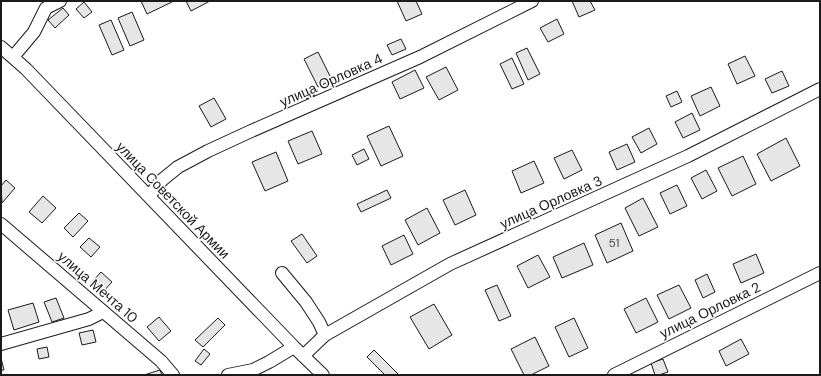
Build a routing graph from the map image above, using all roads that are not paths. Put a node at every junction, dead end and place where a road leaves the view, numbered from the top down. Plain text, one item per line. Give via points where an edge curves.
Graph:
1 (60, 1) edge
2 (532, 1) edge
3 (1, 47) edge
4 (13, 57) junction
5 (820, 89) edge
6 (149, 196) junction
7 (1, 224) edge
8 (282, 273) dead end
9 (820, 273) edge
10 (103, 312) junction
11 (325, 335) junction
12 (1, 344) edge
13 (294, 347) junction
14 (303, 356) junction
15 (255, 373) edge
16 (173, 375) edge
17 (228, 375) edge
18 (323, 375) edge
19 (614, 375) edge

1 - 4 street via 46,8 34,32
2 - 6 street, улица Орловка 4 via 420,57 208,151 178,167 162,180
3 - 4 street, улица Советской Армии
4 - 6 street, улица Советской Армии
5 - 11 street, улица Орловка 3 via 688,156 450,264
6 - 13 street, улица Советской Армии
7 - 10 street, улица Мечта 10
8 - 11 street via 306,302
9 - 19 street, улица Орловка 2
10 - 12 street via 89,319
10 - 16 street, улица Мечта 10 via 161,361
11 - 14 street, улица Орловка 3
13 - 14 street, улица Советской Армии
13 - 15 street
14 - 18 street, улица Советской Армии
15 - 17 street

